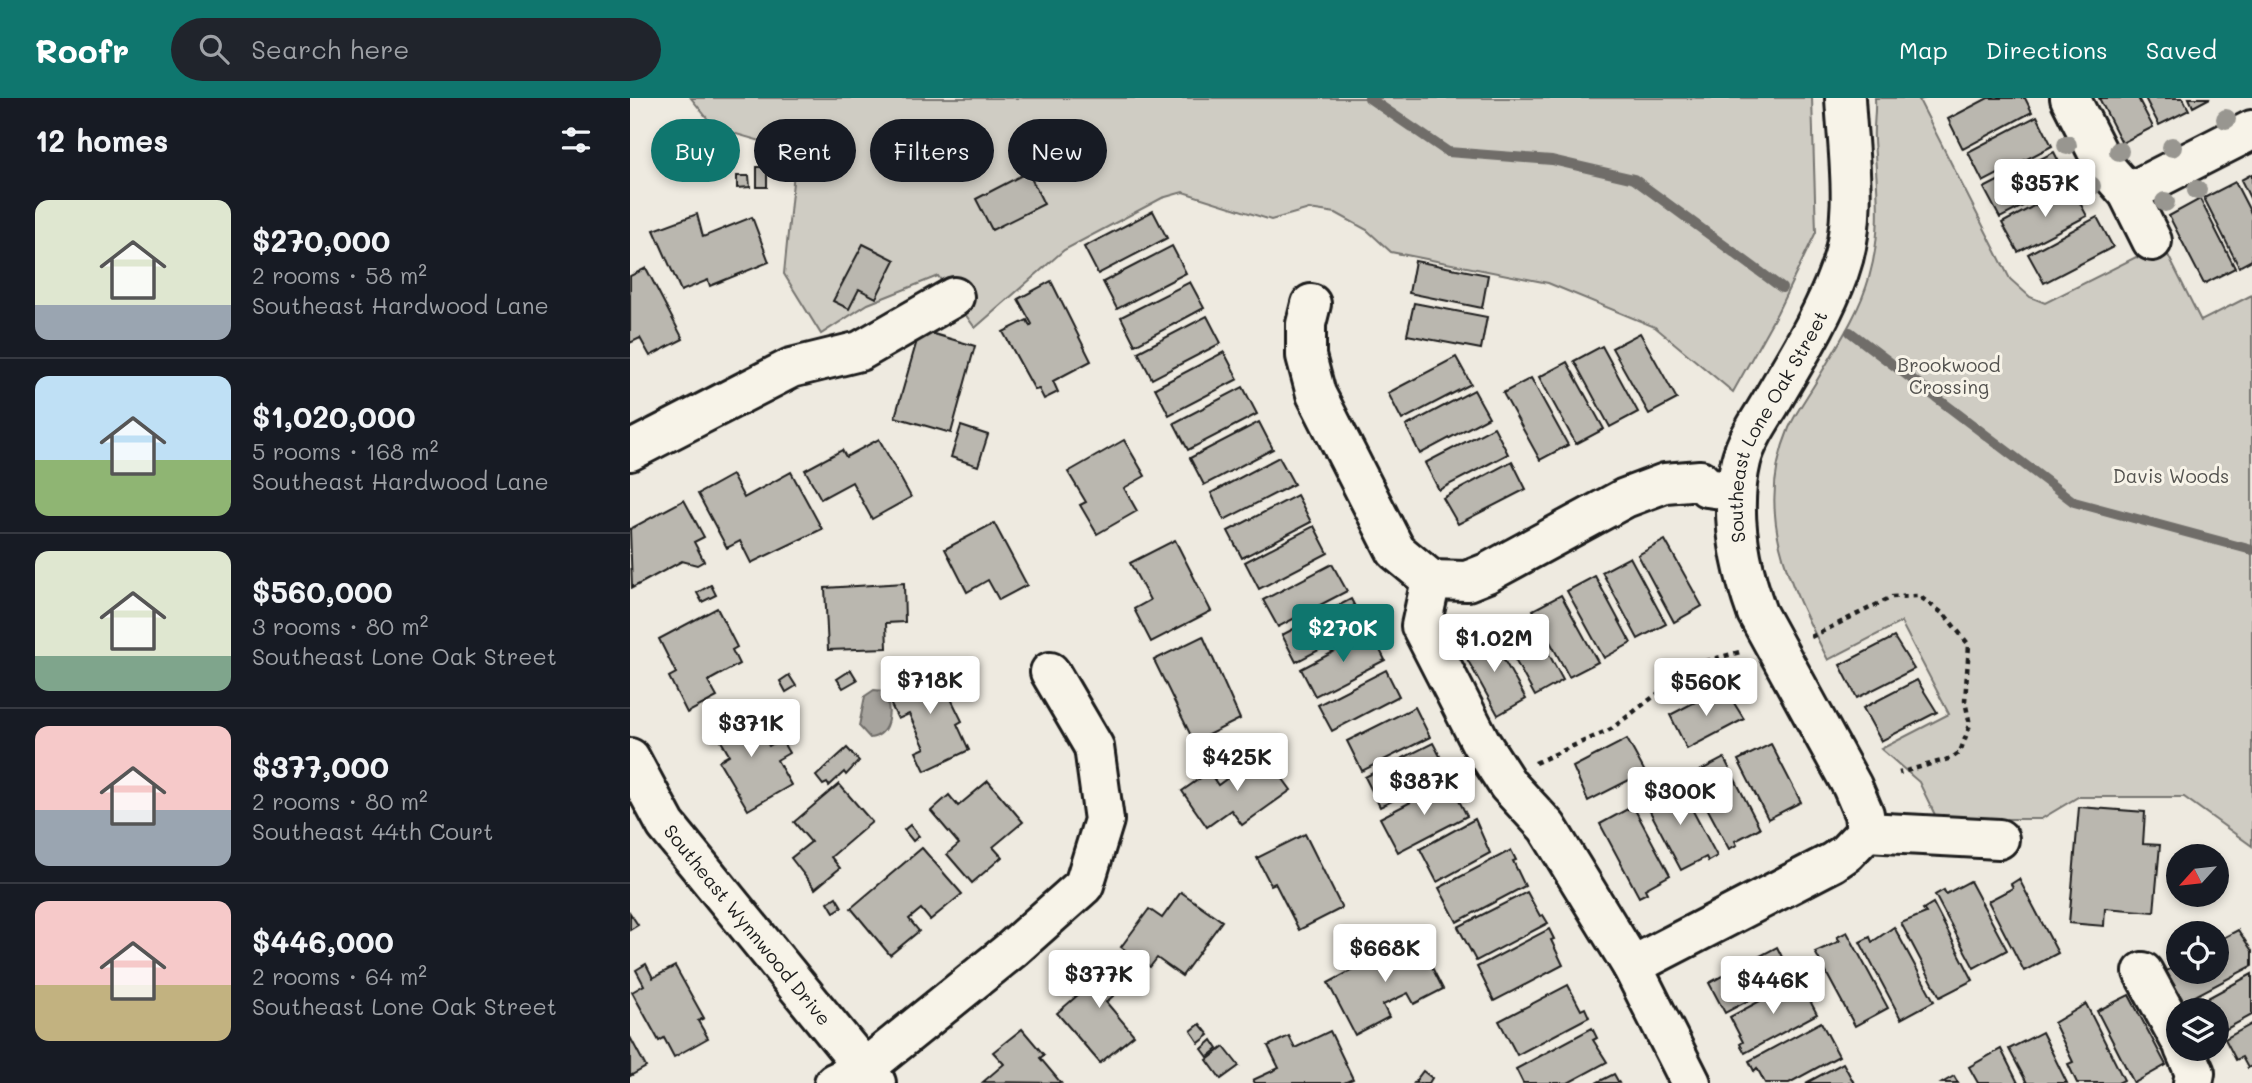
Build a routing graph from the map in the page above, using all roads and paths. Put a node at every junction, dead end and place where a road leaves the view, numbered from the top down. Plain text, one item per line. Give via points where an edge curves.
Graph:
1 (1844, 98) edge
2 (2070, 98) edge
3 (2252, 130) edge
4 (2127, 193) junction
5 (2152, 241) dead end
6 (954, 297) dead end
7 (1311, 304) dead end
8 (630, 451) edge
9 (1736, 491) junction
10 (1431, 580) junction
11 (1807, 639) dead end
12 (1743, 651) dead end
13 (1050, 672) dead end
14 (630, 758) edge
15 (1525, 769) dead end
16 (1899, 773) dead end
17 (1866, 831) junction
18 (1999, 839) dead end
19 (1632, 967) junction
20 (2143, 972) dead end
21 (2166, 1014) edge
22 (2190, 1061) edge
23 (858, 1078) edge
24 (1691, 1083) edge
25 (2193, 1083) edge

1 - 9 street, Southeast Lone Oak Street via 1851,194 1839,272 1750,439
2 - 4 street via 2105,167
3 - 4 street
4 - 5 street
6 - 8 street via 860,351 791,368
7 - 10 street via 1306,356 1316,394 1396,551
9 - 10 street via 1707,487 1700,480 1665,483 1625,498 1487,573 1467,581
9 - 17 street, Southeast Lone Oak Street via 1740,553 1757,613 1852,786
10 - 19 street via 1421,626 1481,743 1508,785 1553,835
11 - 16 path via 1892,597 1919,596 1945,615 1969,645 1965,701 1970,725 1960,752
12 - 15 path via 1698,663 1611,729
13 - 23 street via 1094,747 1104,820 1084,885
14 - 23 street, Southeast Wynnwood Drive via 666,825
17 - 18 street
17 - 19 street via 1833,862
19 - 24 street
20 - 21 street
22 - 25 street

